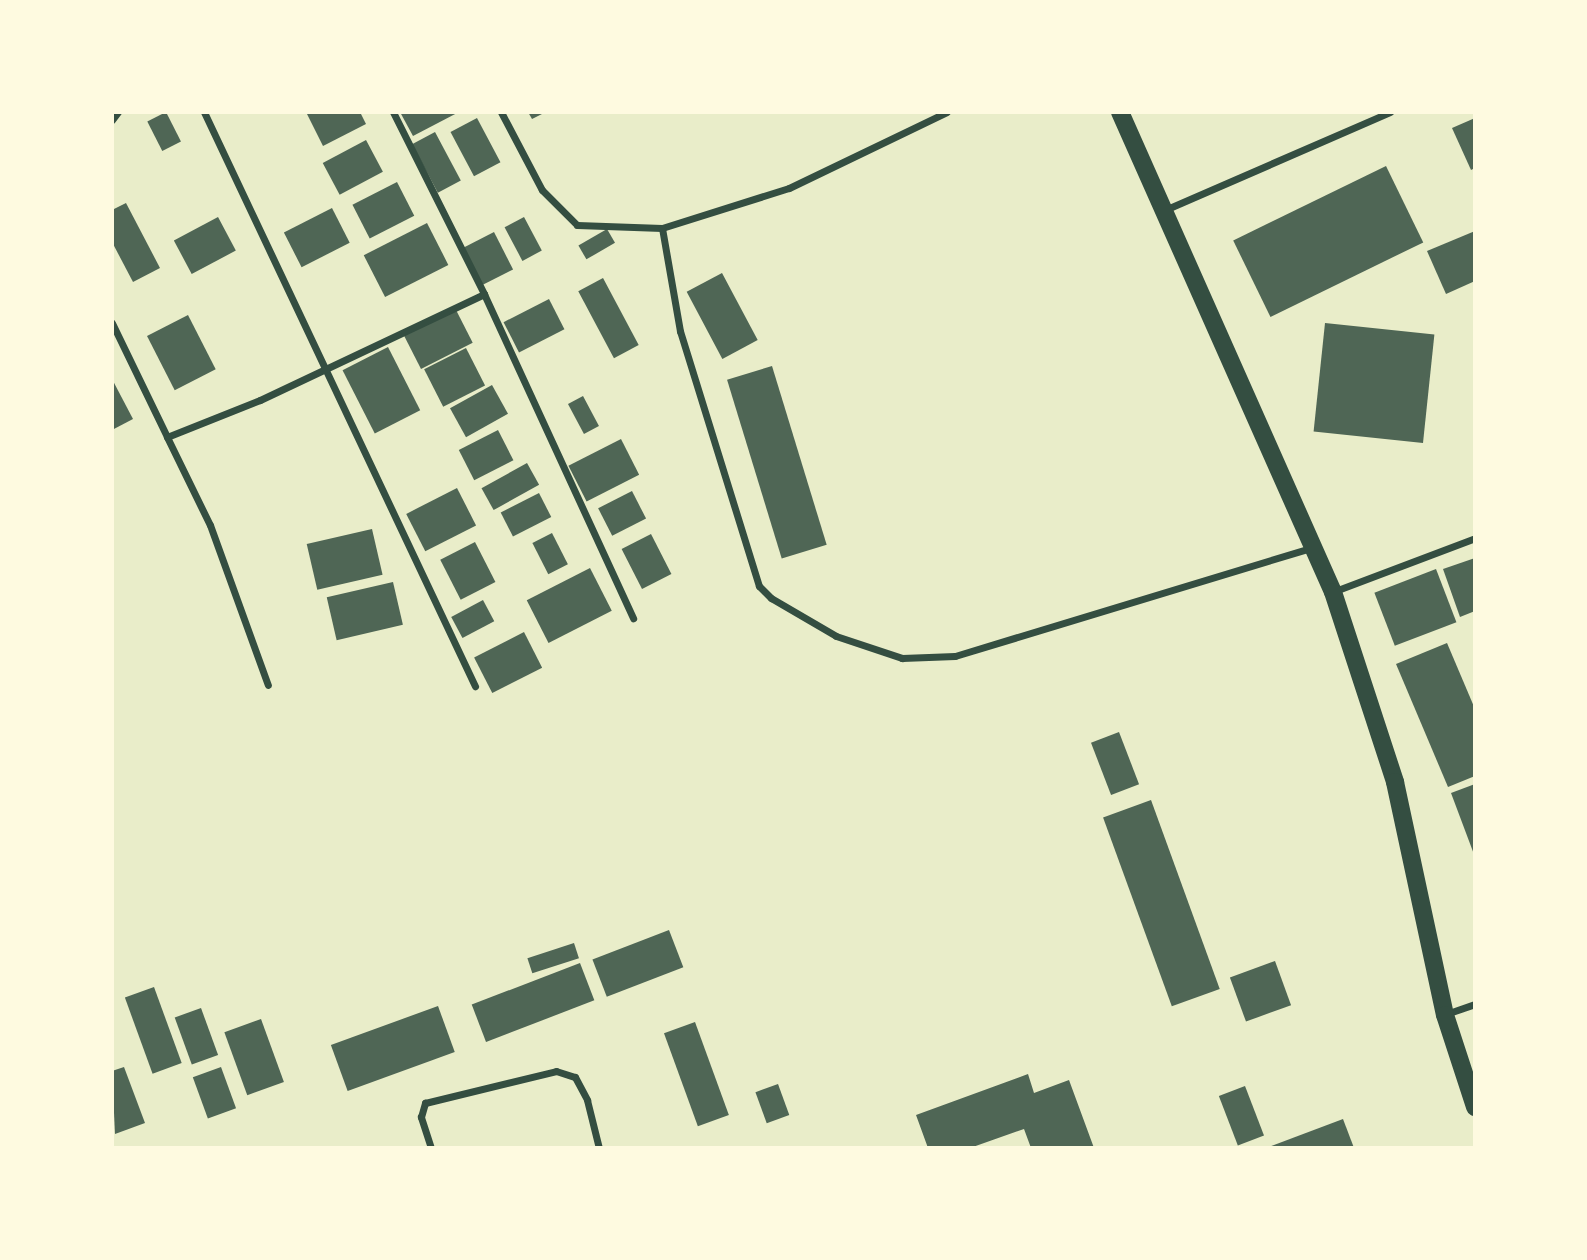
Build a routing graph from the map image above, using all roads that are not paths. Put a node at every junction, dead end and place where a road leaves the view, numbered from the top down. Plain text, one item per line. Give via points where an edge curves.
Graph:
1 (118, 112) edge
2 (204, 112) edge
3 (393, 112) edge
4 (501, 112) edge
5 (947, 112) edge
6 (1121, 112) edge
7 (1390, 112) edge
8 (112, 120) edge
9 (1167, 209) junction
10 (662, 228) junction
11 (484, 293) junction
12 (112, 323) edge
13 (327, 369) junction
14 (167, 437) junction
15 (1475, 538) edge
16 (1314, 547) junction
17 (1333, 592) junction
18 (633, 618) dead end
19 (268, 685) dead end
20 (475, 687) dead end
21 (1475, 1004) edge
22 (1445, 1015) junction
23 (1475, 1107) edge
24 (431, 1148) edge
25 (599, 1148) edge

1 - 8 street
2 - 13 street
3 - 11 street
4 - 10 street via 542,190 577,225
5 - 10 street via 789,188
6 - 9 main road
7 - 9 street
9 - 16 main road
10 - 16 street via 680,331 759,586 771,598 836,636 902,658 945,658
11 - 13 street
11 - 18 street
12 - 14 street
13 - 14 street
13 - 20 street
14 - 19 street via 210,525
15 - 17 street
16 - 17 main road
17 - 22 main road via 1395,782
21 - 22 street
22 - 23 main road
24 - 25 street via 421,1117 425,1103 556,1071 575,1077 587,1100

